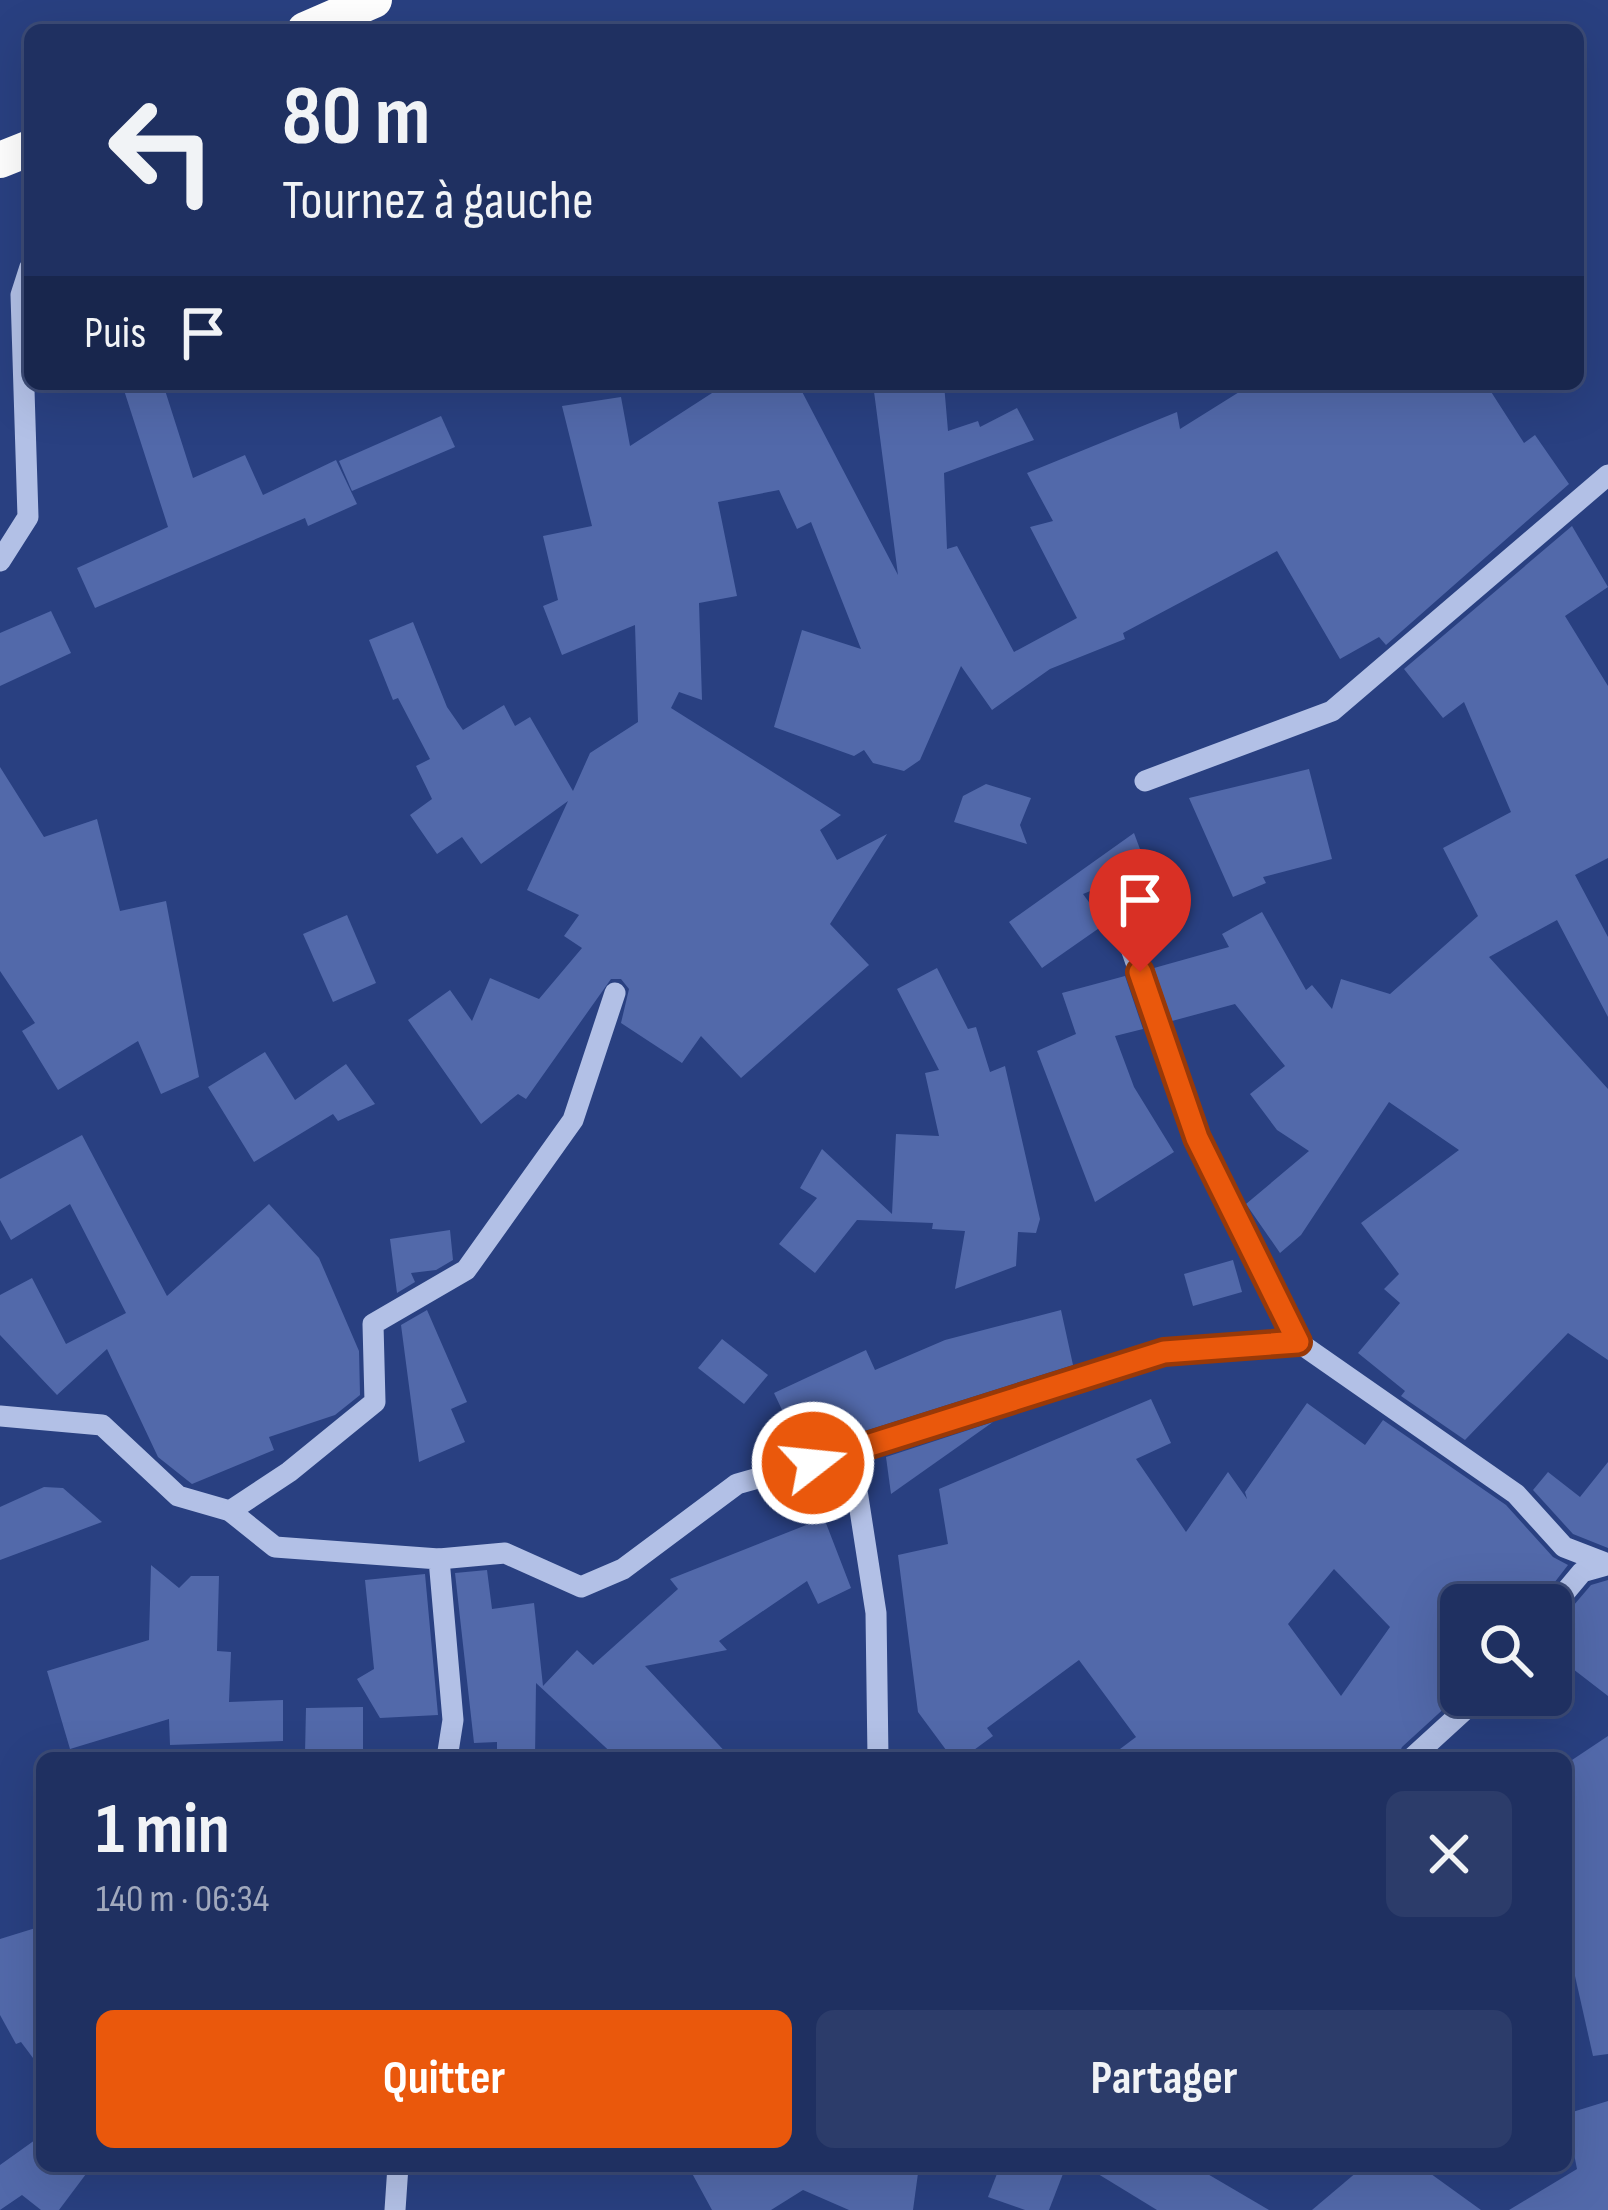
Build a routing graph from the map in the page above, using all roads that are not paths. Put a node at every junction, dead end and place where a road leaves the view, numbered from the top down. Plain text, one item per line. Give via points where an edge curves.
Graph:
1 (374, 0) edge
2 (319, 24) edge
3 (24, 286) edge
4 (1608, 475) edge
5 (0, 561) edge
6 (1145, 781) dead end
7 (1125, 931) dead end
8 (615, 993) dead end
9 (1298, 1342) junction
10 (0, 1416) edge
11 (851, 1452) junction
12 (230, 1511) junction
13 (439, 1559) junction
14 (1572, 1584) edge
15 (1458, 1716) edge
16 (447, 1752) edge
17 (878, 1752) edge
18 (1419, 1752) edge
19 (398, 2172) edge
20 (395, 2210) edge

1 - 2 highway
3 - 5 street via 28,517
4 - 6 street via 1332,711
7 - 9 street via 1197,1138
8 - 12 street via 573,1120 466,1270 373,1324 375,1402
9 - 11 street via 1164,1352
9 - 14 street via 1516,1494 1564,1547 1608,1564
10 - 12 street via 102,1425 178,1496
11 - 13 street via 737,1484 623,1569 581,1587 505,1552
11 - 17 street via 876,1612
12 - 13 street via 275,1547
13 - 16 street via 453,1720
15 - 18 street
19 - 20 street

